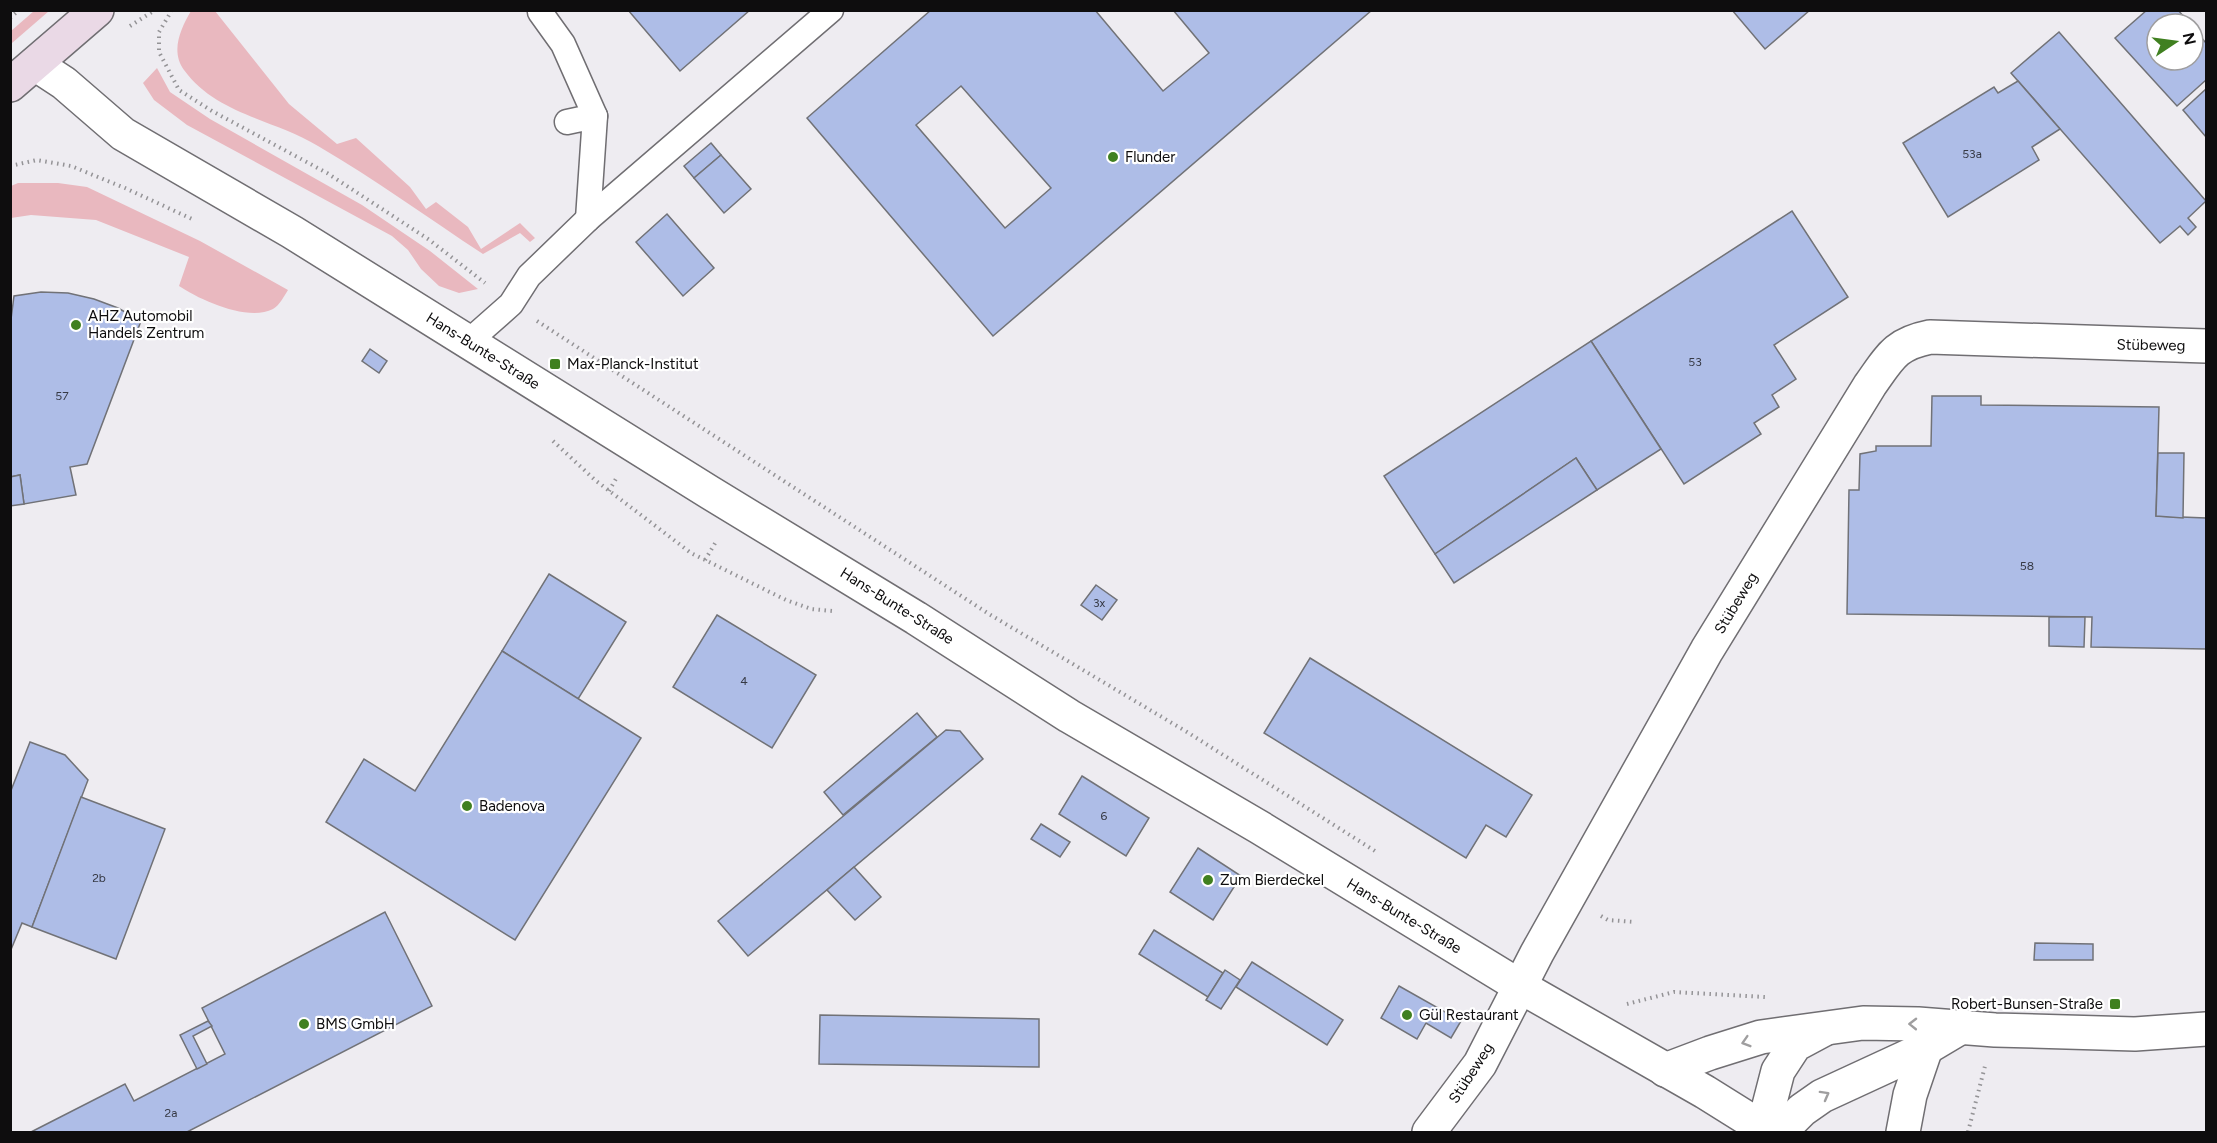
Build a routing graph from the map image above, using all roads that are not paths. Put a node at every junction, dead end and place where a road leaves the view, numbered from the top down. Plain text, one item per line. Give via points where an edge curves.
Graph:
1 (97, 10) edge
2 (831, 10) edge
3 (540, 12) dead end
4 (35, 64) junction
5 (10, 85) edge
6 (595, 116) junction
7 (567, 122) dead end
8 (588, 219) junction
9 (468, 342) junction
10 (2206, 346) edge
11 (1521, 987) junction
12 (1979, 1028) junction
13 (1824, 1029) junction
14 (2206, 1029) edge
15 (1926, 1048) junction
16 (1665, 1070) junction
17 (1771, 1131) edge
18 (1429, 1132) edge
19 (1904, 1132) edge

1 - 4 street
2 - 8 lane
3 - 6 lane via 563,44
4 - 5 street
4 - 9 street, Hans-Bunte-Straße via 64,83 123,134 292,232
6 - 7 lane
6 - 8 lane
8 - 9 lane via 530,276 511,304
9 - 11 street, Hans-Bunte-Straße via 1069,716
10 - 11 street, Stübeweg via 1930,337 1911,341 1894,352 1870,384 1707,650
11 - 16 street, Hans-Bunte-Straße
11 - 18 street, Stübeweg via 1480,1064
12 -> 13 street via 1863,1023
12 - 14 street via 2135,1034
12 - 15 street
13 -> 16 street via 1761,1037
13 - 17 street via 1795,1046 1778,1071
17 -> 15 street via 1822,1096
15 - 19 street via 1910,1095
16 - 17 street, Hans-Bunte-Straße

